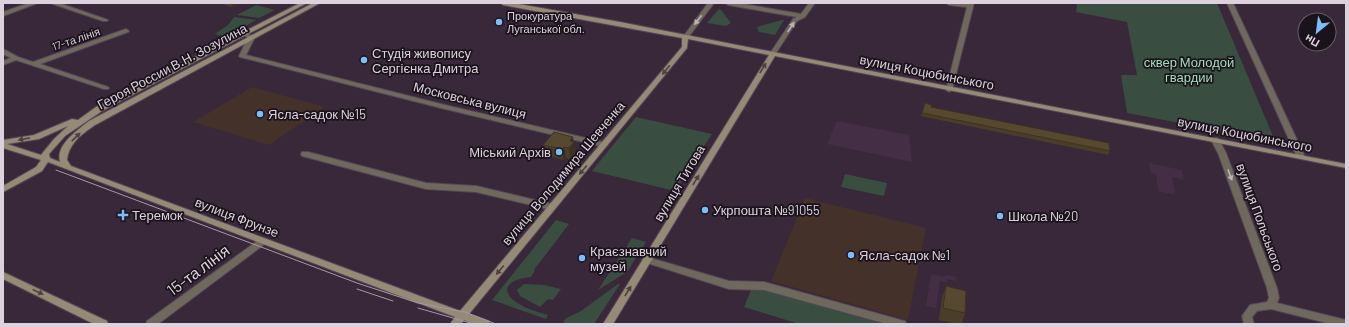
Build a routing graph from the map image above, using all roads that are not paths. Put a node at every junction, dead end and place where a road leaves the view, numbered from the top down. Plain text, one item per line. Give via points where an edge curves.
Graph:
1 (35, 3) edge
2 (53, 3) edge
3 (304, 3) edge
4 (317, 3) edge
5 (503, 3) edge
6 (711, 3) edge
7 (728, 3) edge
8 (812, 3) edge
9 (949, 3) edge
10 (1230, 3) edge
11 (971, 4) edge
12 (3, 14) edge
13 (804, 16) junction
14 (105, 20) dead end
15 (126, 31) dead end
16 (244, 34) junction
17 (252, 37) junction
18 (685, 38) junction
19 (3, 51) edge
20 (772, 55) junction
21 (16, 58) junction
22 (3, 63) edge
23 (33, 64) junction
24 (106, 88) dead end
25 (949, 90) junction
26 (99, 109) junction
27 (1215, 140) junction
28 (3, 142) edge
29 (3, 145) edge
30 (604, 145) junction
31 (305, 154) dead end
32 (1301, 157) junction
33 (46, 159) junction
34 (1346, 166) edge
35 (70, 168) junction
36 (3, 189) edge
37 (552, 207) junction
38 (263, 241) junction
39 (647, 260) junction
40 (3, 275) edge
41 (1271, 305) junction
42 (462, 315) junction
43 (103, 324) edge
44 (151, 324) edge
45 (455, 324) edge
46 (485, 324) edge
47 (608, 324) edge
48 (901, 324) edge
49 (1249, 324) edge
50 (1346, 324) edge

1 - 12 street
2 - 14 street
3 - 16 street, Героя России В.Н. Зозулина
4 - 17 street, Героя России В.Н. Зозулина
5 - 18 street, вулиця Коцюбинського
6 -> 18 street
7 - 13 street
8 - 13 street
9 - 11 street
10 - 32 street
11 - 25 street
20 -> 13 street via 795,20
15 - 23 street, 17-та лінія
16 - 17 street
16 - 26 street, Героя России В.Н. Зозулина
17 - 30 street, Московська вулиця via 242,56
35 -> 17 street, Героя России В.Н. Зозулина via 62,160 66,148 72,139 92,123
18 - 20 street, вулиця Коцюбинського
18 -> 30 street, вулиця Володимира Шевченка via 685,47
19 - 21 street
20 - 25 street, вулиця Коцюбинського
39 -> 20 street, вулиця Титова
21 - 22 street
21 - 23 street
23 - 24 street
25 - 27 street, вулиця Коцюбинського
26 -> 28 street via 36,137
26 - 33 street, Героя России В.Н. Зозулина via 56,141 45,154
27 - 32 street, вулиця Коцюбинського
27 -> 41 street, вулиця Польського via 1272,288 1274,298
29 - 33 street, вулиця Фрунзе
30 -> 37 street, вулиця Володимира Шевченка
31 - 37 street via 426,186 476,189
32 - 34 street, вулиця Коцюбинського
33 - 35 street, вулиця Фрунзе
33 - 36 street via 39,169
35 - 38 street, вулиця Фрунзе
37 -> 42 street, вулиця Володимира Шевченка
38 - 42 street, вулиця Фрунзе
38 - 44 street, 15-та лінія
47 -> 39 street, вулиця Титова
39 - 48 street via 729,285 764,286
40 -> 43 street
41 - 49 street via 1254,308 1247,316
41 - 50 street
42 - 45 street, вулиця Володимира Шевченка
42 - 46 street, вулиця Фрунзе

